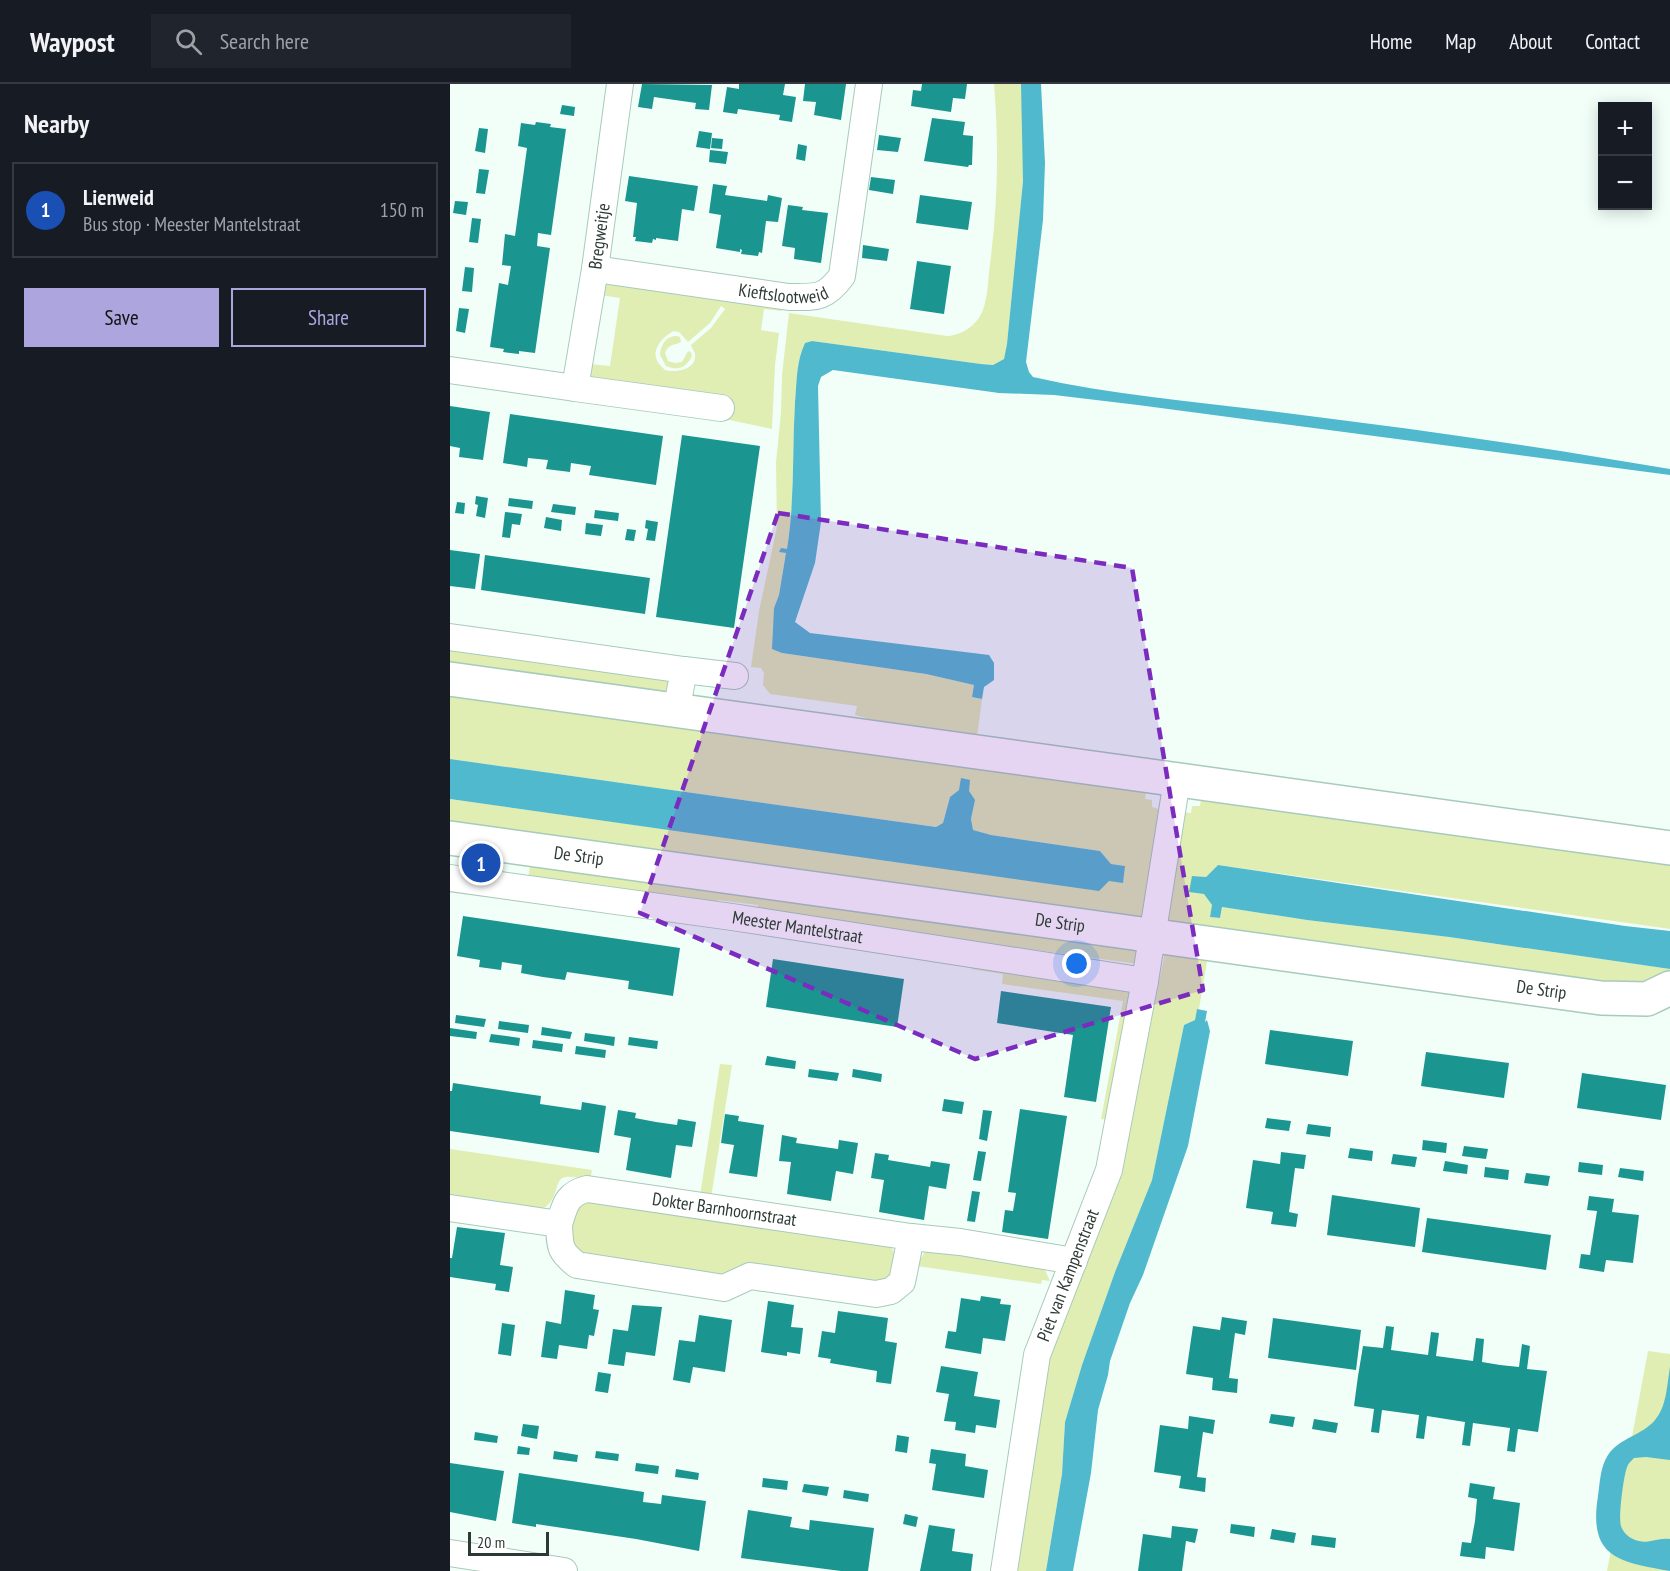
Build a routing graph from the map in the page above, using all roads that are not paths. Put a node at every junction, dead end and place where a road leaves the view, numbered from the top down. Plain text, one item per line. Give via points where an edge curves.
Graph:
1 (620, 84) edge
2 (868, 84) edge
3 (595, 268) junction
4 (450, 370) edge
5 (575, 388) junction
6 (721, 408) dead end
7 (450, 637) edge
8 (684, 670) junction
9 (735, 676) dead end
10 (450, 679) edge
11 (676, 712) junction
12 (1177, 780) junction
13 (450, 838) edge
14 (1670, 848) edge
15 (450, 878) edge
16 (1152, 935) junction
17 (1145, 981) junction
18 (1670, 988) edge
19 (450, 1208) edge
20 (559, 1224) junction
21 (911, 1237) junction
22 (1074, 1261) junction
23 (450, 1553) edge
24 (564, 1571) edge
25 (1004, 1571) edge

1 - 3 street, Bregweitje
2 - 3 street, Kieftslootweid via 842,276 832,290 818,297 789,297
3 - 5 street, Bregweitje
4 - 5 street
5 - 6 street
7 - 8 street
8 - 9 street
8 - 11 street
10 - 11 street
11 - 12 street
12 - 14 street
12 - 16 street, Piet van Kampenstraat
13 - 16 street, De Strip
15 - 17 street, Meester Mantelstraat
16 - 17 street, Piet van Kampenstraat
16 - 18 street, De Strip via 1601,998 1647,999
17 - 22 street, Piet van Kampenstraat via 1108,1170
19 - 20 street
20 - 21 street, Dokter Barnhoornstraat via 567,1201 575,1192 587,1189
20 - 21 street via 563,1254 577,1265 724,1288 750,1276 876,1294 891,1291 902,1282
21 - 22 street, Dokter Barnhoornstraat
22 - 25 street, Piet van Kampenstraat via 1037,1355
23 - 24 street

